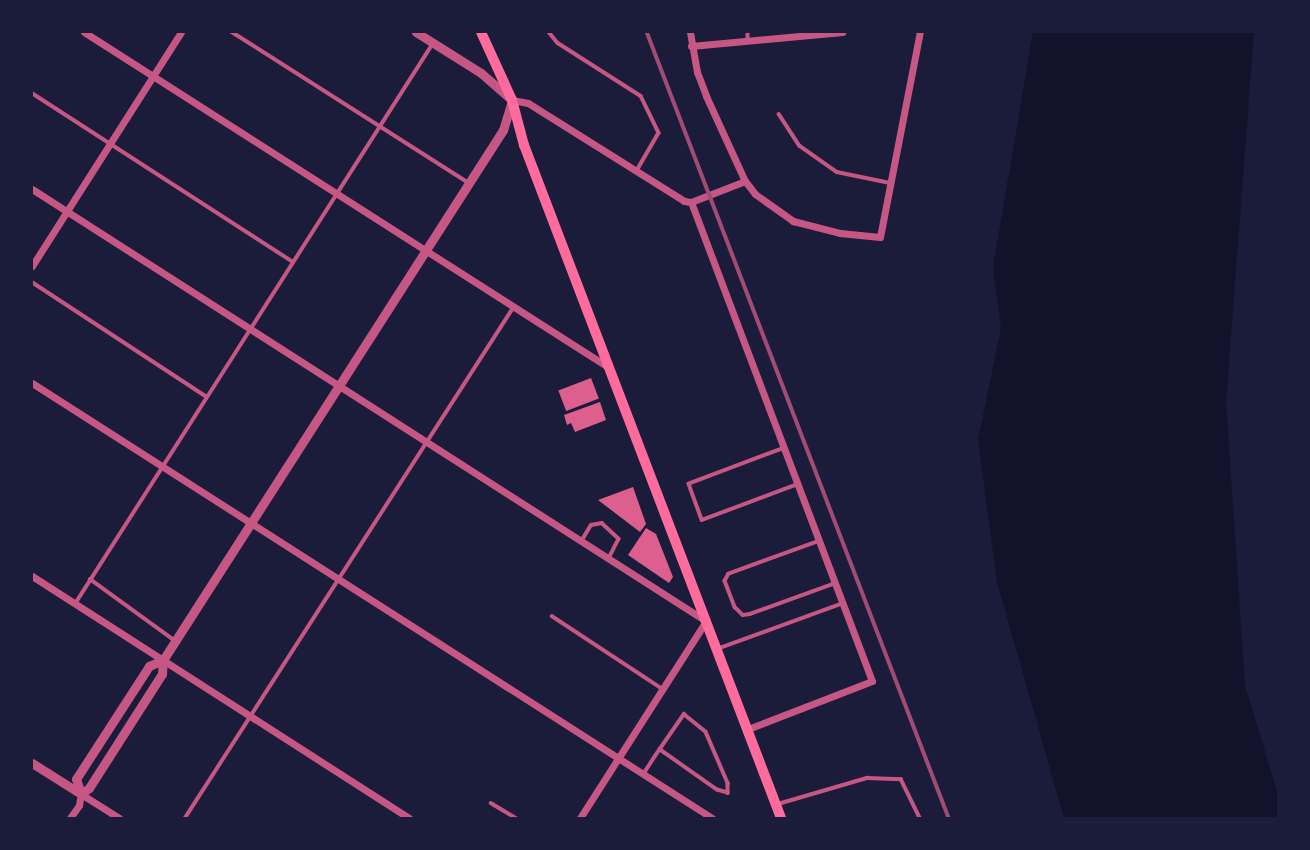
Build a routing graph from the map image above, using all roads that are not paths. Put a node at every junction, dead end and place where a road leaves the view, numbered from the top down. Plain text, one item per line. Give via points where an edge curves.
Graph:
1 (84, 32) edge
2 (181, 32) edge
3 (232, 32) edge
4 (416, 32) edge
5 (481, 32) edge
6 (549, 32) edge
7 (690, 32) edge
8 (748, 32) edge
9 (842, 32) edge
10 (920, 32) edge
11 (801, 33) edge
12 (748, 40) junction
13 (433, 43) junction
14 (691, 46) junction
15 (153, 76) junction
16 (32, 93) edge
17 (512, 100) junction
18 (779, 114) dead end
19 (380, 127) junction
20 (110, 144) junction
21 (636, 173) junction
22 (745, 181) junction
23 (468, 183) junction
24 (891, 183) junction
25 (32, 189) edge
26 (337, 193) junction
27 (691, 202) junction
28 (66, 212) junction
29 (426, 250) junction
30 (293, 262) junction
31 (32, 266) edge
32 (32, 282) edge
33 (514, 307) junction
34 (250, 330) junction
35 (610, 368) junction
36 (32, 383) edge
37 (338, 386) junction
38 (207, 397) junction
39 (427, 443) junction
40 (784, 449) junction
41 (162, 467) junction
42 (798, 484) junction
43 (250, 523) junction
44 (581, 541) junction
45 (819, 541) junction
46 (608, 559) junction
47 (32, 576) edge
48 (90, 579) junction
49 (339, 580) junction
50 (835, 584) junction
51 (843, 603) junction
52 (75, 604) junction
53 (552, 616) dead end
54 (706, 621) junction
55 (175, 640) junction
56 (717, 649) junction
57 (163, 660) junction
58 (663, 689) junction
59 (251, 716) junction
60 (748, 729) junction
61 (660, 750) junction
62 (618, 759) junction
63 (32, 763) edge
64 (643, 774) junction
65 (81, 794) junction
66 (491, 803) dead end
67 (776, 805) junction
68 (70, 818) edge
69 (119, 818) edge
70 (185, 818) edge
71 (409, 818) edge
72 (516, 818) edge
73 (580, 818) edge
74 (712, 818) edge
75 (781, 818) edge
76 (920, 818) edge

1 - 15 street
2 - 15 street
3 - 19 lane
4 - 13 street
5 - 17 main road
6 - 21 lane via 558,43 641,96 659,133
7 - 14 street
8 - 12 lane
9 - 11 street
10 - 24 street
11 - 12 street
12 - 14 street
13 - 17 street via 481,73
13 - 19 lane
14 - 22 street via 706,96
15 - 20 street
15 - 26 street
16 - 20 lane
17 - 21 street via 528,103
17 - 23 street via 503,130
17 - 35 main road via 524,145
18 - 24 lane via 800,146 837,172
19 - 23 lane
19 - 26 lane
20 - 28 street
20 - 30 lane
21 - 27 street via 677,199
22 - 24 street via 765,203 793,221 880,237
22 - 27 street
23 - 29 street
25 - 28 street
26 - 29 street
26 - 30 lane
27 - 40 street
28 - 31 street
28 - 34 street
29 - 33 street
29 - 37 street
30 - 34 lane
32 - 38 lane
33 - 35 street
33 - 39 lane
34 - 37 street
34 - 38 lane
35 - 54 main road
36 - 41 street
37 - 39 street
37 - 43 street
38 - 41 lane
39 - 44 street
39 - 49 lane
40 - 42 street
40 - 42 lane via 689,484 702,520
41 - 43 street
41 - 48 lane
42 - 45 street
43 - 49 street
43 - 55 street
44 - 46 street
44 - 46 lane via 591,525 602,523 619,539
45 - 50 street
45 - 50 lane via 729,574 725,581 743,615
46 - 54 street
47 - 52 street
48 - 52 lane
48 - 55 lane
49 - 59 lane
49 - 62 street
50 - 51 street
51 - 56 lane
51 - 60 street via 872,681
52 - 57 street
53 - 58 lane
54 - 56 main road
54 - 58 street
55 - 57 street
56 - 60 main road
57 - 59 street
57 - 65 street via 162,674
57 - 65 street via 149,666 76,779
58 - 62 street
59 - 70 lane
59 - 71 street
60 - 67 main road
61 - 61 lane via 684,714 706,732 729,783 728,793
61 - 64 lane
62 - 64 street
62 - 73 street
63 - 65 street
64 - 74 street
65 - 68 street
65 - 69 street
66 - 72 lane
67 - 75 main road
67 - 76 lane via 867,778 901,779

